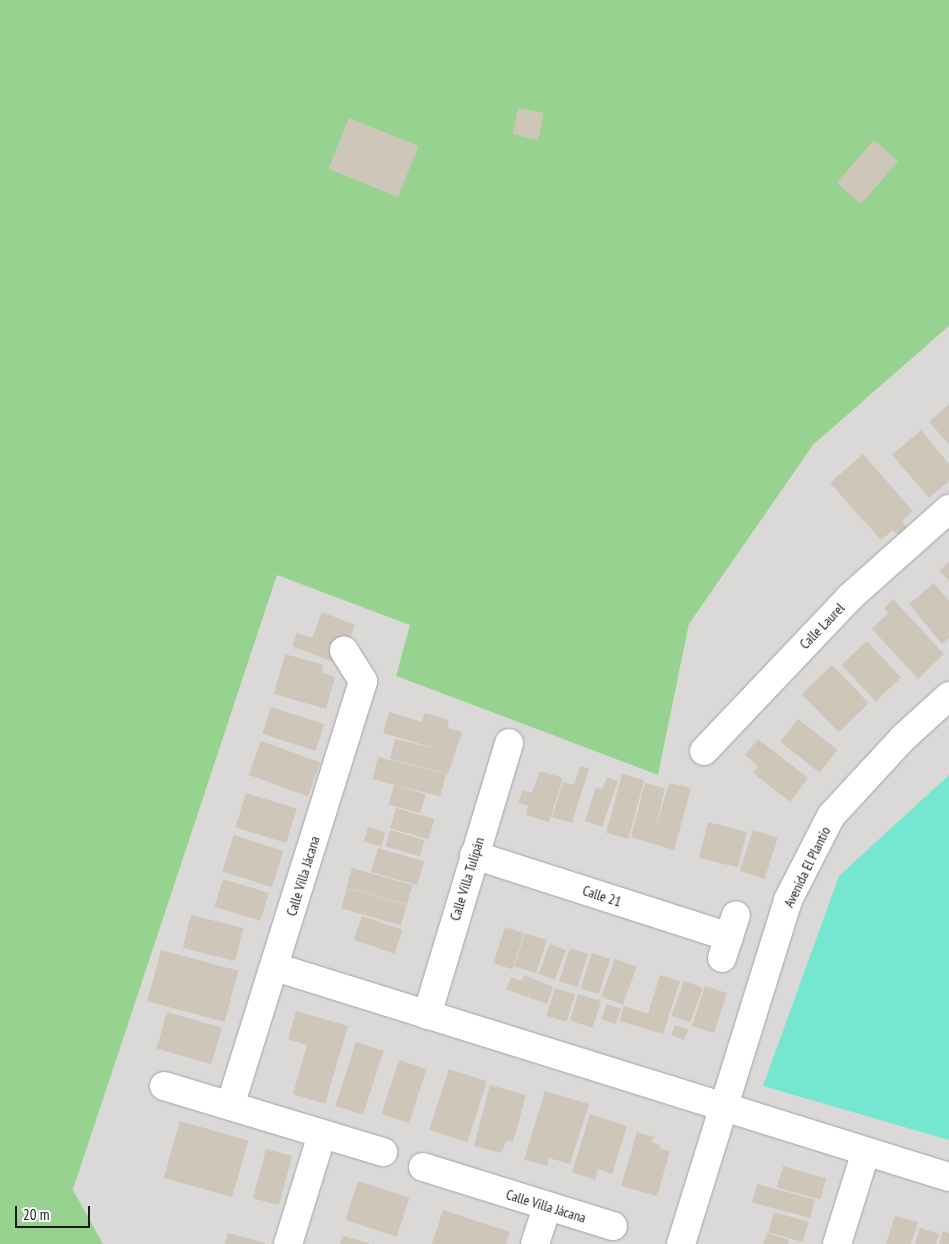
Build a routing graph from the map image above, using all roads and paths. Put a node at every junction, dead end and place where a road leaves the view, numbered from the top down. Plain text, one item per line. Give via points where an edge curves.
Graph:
1 (949, 509) edge
2 (344, 650) dead end
3 (949, 696) edge
4 (509, 743) dead end
5 (704, 751) dead end
6 (474, 855) junction
7 (729, 937) dead end
8 (275, 967) junction
9 (427, 1015) junction
10 (164, 1086) dead end
11 (230, 1106) junction
12 (724, 1107) junction
13 (322, 1134) junction
14 (866, 1151) junction
15 (383, 1152) dead end
16 (423, 1166) dead end
17 (949, 1177) edge
18 (547, 1207) junction
19 (613, 1226) dead end
20 (288, 1244) edge
21 (535, 1244) edge
22 (681, 1244) edge
23 (837, 1244) edge

1 - 5 street, Calle Laurel via 849,598
2 - 8 street, Calle Villa Jácana via 363,681
3 - 12 street, Avenida El Plantío via 904,737 832,816 788,900
4 - 6 street, Calle Villa Tulipán
6 - 7 street, Calle 21
6 - 9 street, Calle Villa Tulipán
8 - 9 street
8 - 11 street, Calle Villa Jácana
9 - 12 street
10 - 11 street
11 - 13 street
12 - 14 street
12 - 22 street, Avenida El Plantío
13 - 15 street
13 - 20 street
14 - 17 street
14 - 23 street
16 - 18 street, Calle Villa Jácana
18 - 19 street, Calle Villa Jácana
18 - 21 street

